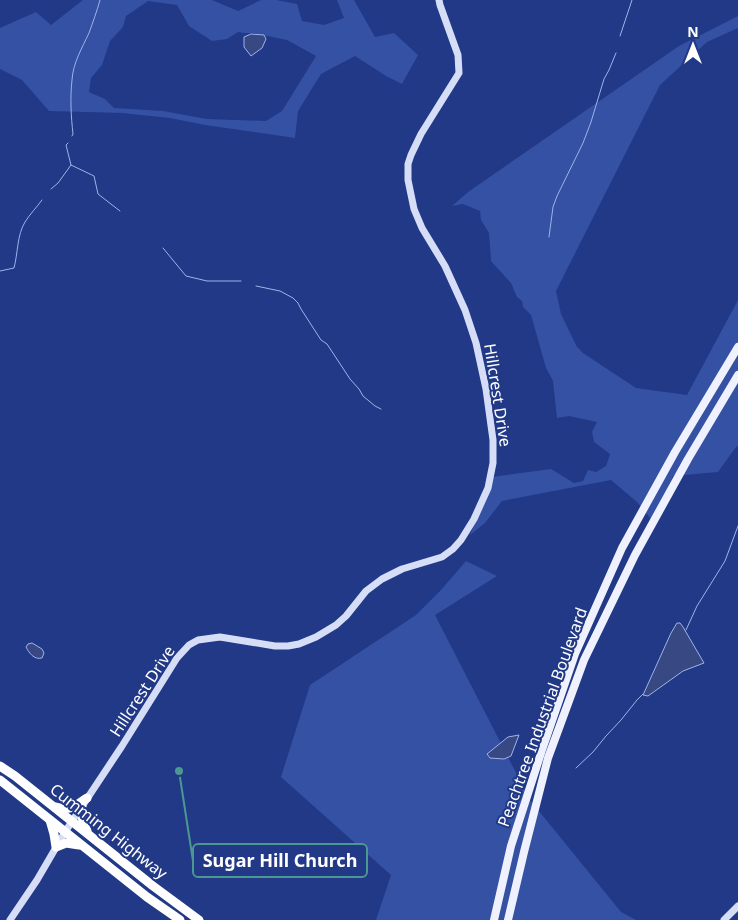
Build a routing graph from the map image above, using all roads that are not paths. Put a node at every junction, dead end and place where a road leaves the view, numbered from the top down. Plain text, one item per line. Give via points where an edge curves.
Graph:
1 (440, 0) edge
2 (738, 347) edge
3 (738, 375) edge
4 (0, 766) edge
5 (0, 780) edge
6 (87, 798) junction
7 (82, 806) junction
8 (54, 807) junction
9 (50, 820) junction
10 (72, 822) junction
11 (64, 832) junction
12 (90, 835) junction
13 (81, 845) junction
14 (56, 847) junction
15 (738, 906) edge
16 (10, 920) edge
17 (180, 920) edge
18 (199, 920) edge
19 (494, 920) edge
20 (508, 920) edge
21 (724, 920) edge

1 - 6 street, Hillcrest Drive via 458,55 459,73 414,148 408,164 408,180 414,209 445,266 476,343 493,440 488,488 474,519 453,549 442,557 402,569 382,579 366,590 336,625 316,637 288,646 220,638 198,640 189,645 177,658
2 - 19 main road, Peachtree Industrial Boulevard via 622,548 575,654 510,846
3 - 20 main road, Peachtree Industrial Boulevard via 634,555 584,660 548,758
4 - 8 highway, Cumming Highway
5 - 9 highway, Cumming Highway
6 - 7 street, Hillcrest Drive
6 - 8 highway via 71,808
7 - 10 street, Hillcrest Drive
7 - 12 highway via 81,817
8 - 10 highway, Cumming Highway
9 - 11 highway, Cumming Highway
9 - 14 highway
10 - 11 street, Hillcrest Drive
10 - 12 highway, Cumming Highway
11 - 13 highway, Cumming Highway
11 - 14 street, Hillcrest Drive
12 - 18 highway, Cumming Highway
13 - 14 highway
13 - 17 highway, Cumming Highway
14 - 16 street, Hillcrest Drive
15 - 21 street

